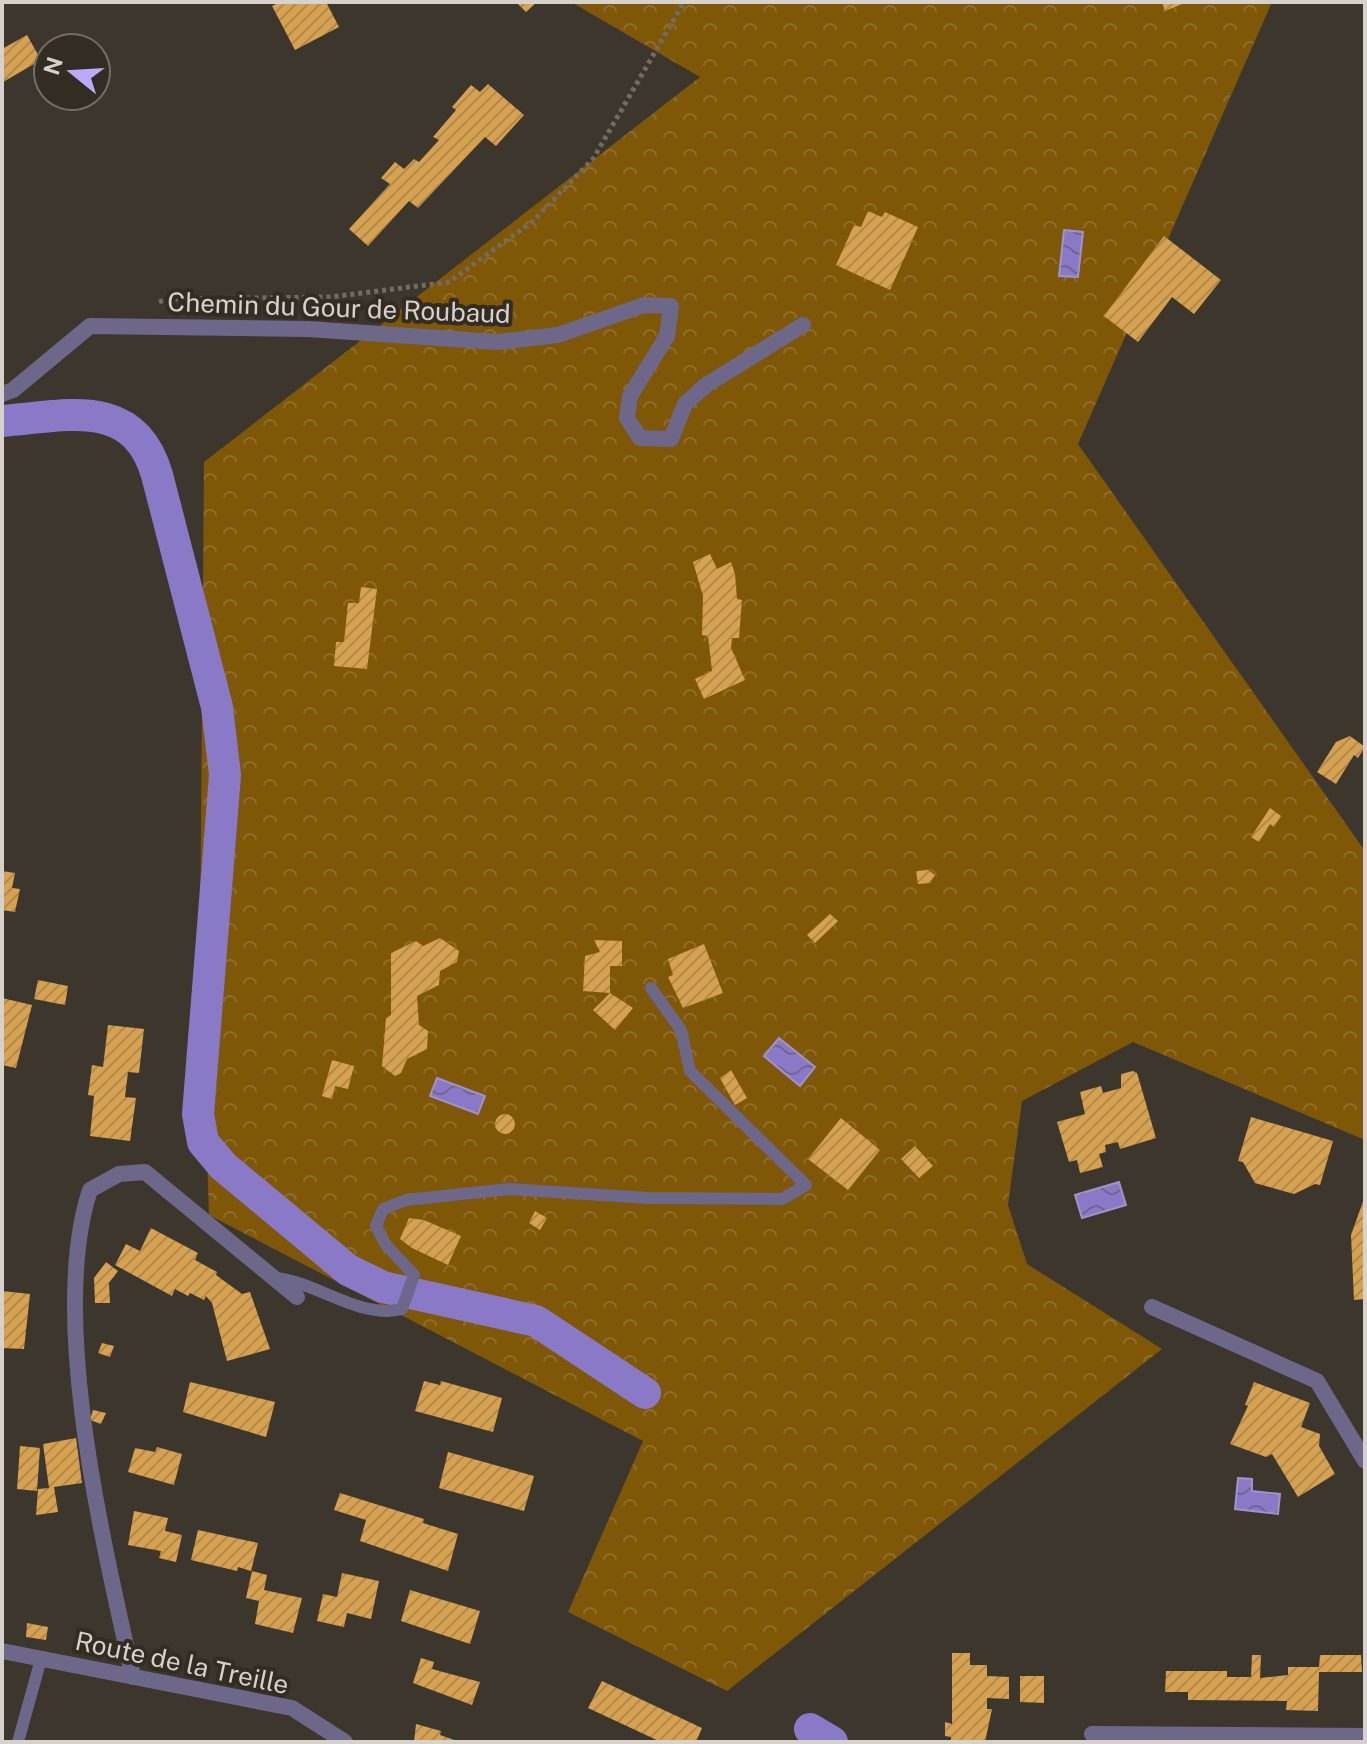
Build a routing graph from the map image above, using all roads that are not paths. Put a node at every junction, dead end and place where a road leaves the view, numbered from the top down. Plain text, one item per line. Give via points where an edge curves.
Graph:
1 (803, 325) dead end
2 (2, 394) edge
3 (651, 988) dead end
4 (276, 1278) junction
5 (297, 1297) dead end
6 (1152, 1307) dead end
7 (1365, 1461) edge
8 (2, 1651) edge
9 (41, 1659) junction
10 (133, 1677) junction
11 (1092, 1734) dead end
12 (1365, 1736) edge
13 (18, 1742) edge
14 (345, 1742) edge

1 - 2 street, Chemin du Gour de Roubaud via 706,385 685,404 671,439 640,438 627,418 630,396 667,336 671,306 644,305 558,335 497,342 308,329 90,326
3 - 4 lane via 681,1030 690,1071 806,1185 782,1199 509,1189 406,1200 383,1209 376,1226 414,1275 402,1309 378,1311 296,1280
4 - 5 street
4 - 10 street via 145,1172 119,1174 90,1190 78,1226 78,1349 95,1492
6 - 7 street via 1317,1381
8 - 9 street, Route de la Treille
9 - 10 street, Route de la Treille
9 - 13 lane
10 - 14 street, Route de la Treille via 292,1708
11 - 12 street

